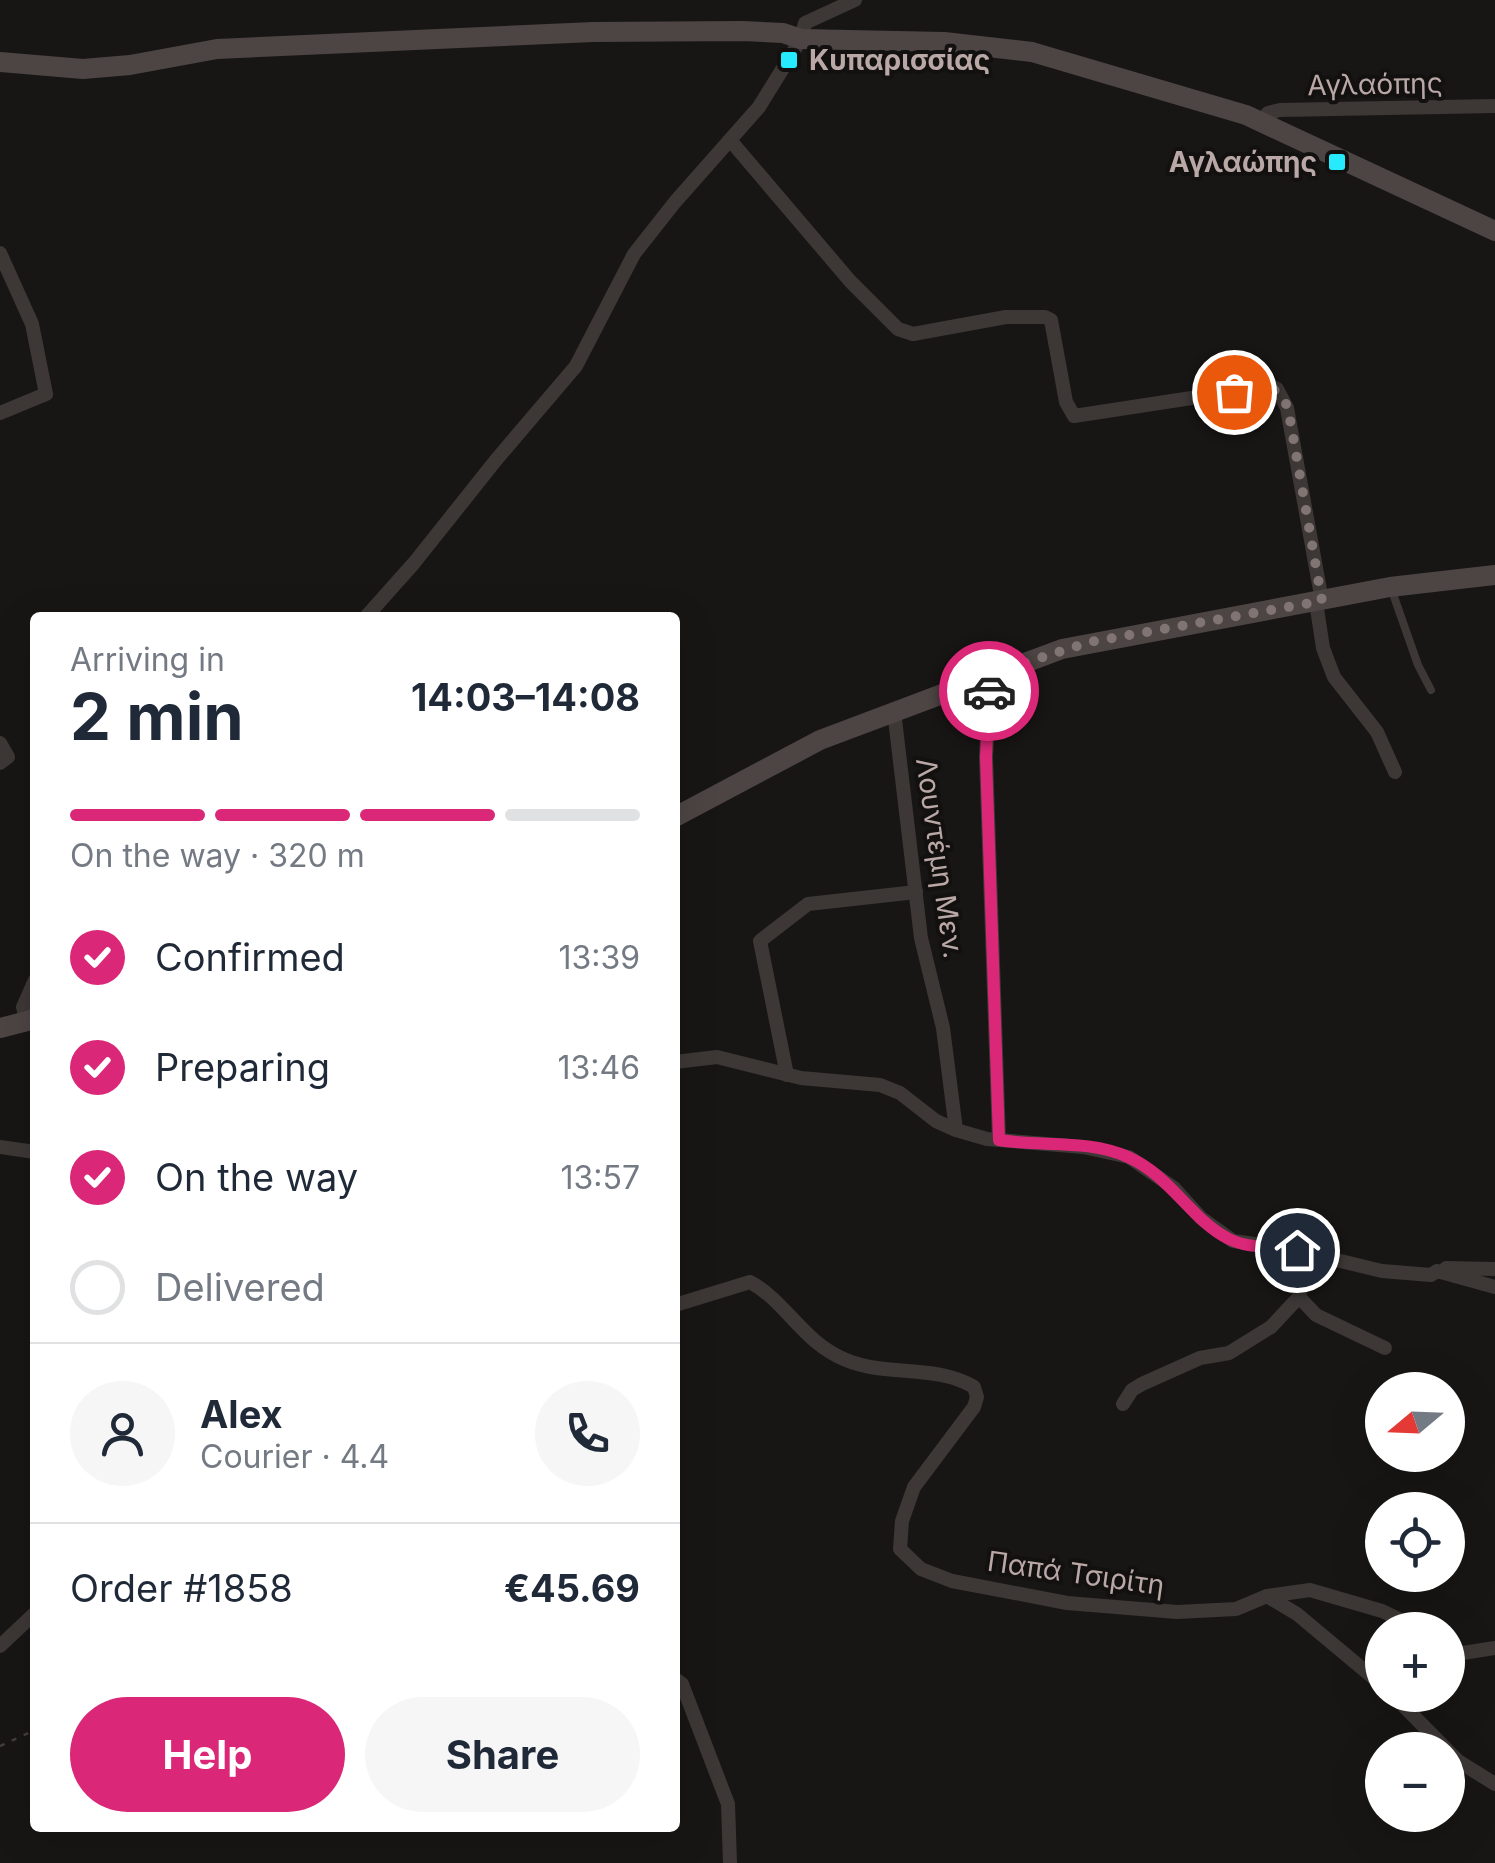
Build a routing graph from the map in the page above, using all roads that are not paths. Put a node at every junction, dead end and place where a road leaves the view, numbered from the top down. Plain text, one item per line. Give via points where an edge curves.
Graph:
1 (855, 0) edge
2 (801, 39) junction
3 (0, 62) edge
4 (1495, 106) edge
5 (1262, 121) junction
6 (730, 140) junction
7 (1495, 231) edge
8 (0, 252) edge
9 (0, 413) edge
10 (1495, 575) edge
11 (1390, 586) junction
12 (1319, 602) junction
13 (370, 612) edge
14 (990, 674) junction
15 (1431, 690) dead end
16 (894, 711) junction
17 (0, 743) edge
18 (0, 762) edge
19 (1396, 772) dead end
20 (680, 814) edge
21 (916, 892) junction
22 (30, 991) edge
23 (30, 1018) edge
24 (30, 1020) edge
25 (0, 1028) edge
26 (680, 1061) edge
27 (787, 1075) junction
28 (956, 1130) junction
29 (999, 1140) junction
30 (0, 1147) edge
31 (30, 1151) edge
32 (1307, 1254) junction
33 (1495, 1269) edge
34 (1437, 1271) junction
35 (1495, 1287) edge
36 (1299, 1297) junction
37 (680, 1303) edge
38 (1385, 1348) dead end
39 (1123, 1404) dead end
40 (1267, 1596) junction
41 (1384, 1612) edge
42 (30, 1619) edge
43 (0, 1646) edge
44 (1495, 1648) edge
45 (1465, 1653) edge
46 (1365, 1671) edge
47 (680, 1683) edge
48 (1410, 1712) edge
49 (1429, 1732) edge
50 (1465, 1765) edge
51 (1495, 1784) edge
52 (730, 1863) edge

1 - 2 street via 804,23
2 - 3 street via 742,31 593,32 216,50 93,68
2 - 5 street via 1011,48
2 - 6 street
4 - 5 street, Αγλαόπης via 1280,110
5 - 7 street
6 - 12 street via 898,330 913,334 1006,317 1050,320 1074,416 1277,389 1288,408
6 - 13 street via 634,254 576,366
8 - 9 street via 32,324 46,394
10 - 11 street
11 - 12 street
11 - 15 lane
12 - 14 street via 1090,642
12 - 19 street via 1323,648 1334,677 1376,732
14 - 16 street
14 - 29 street via 986,757
16 - 20 street via 812,744
16 - 21 street, Λουντέμη Μεν.
17 - 18 street via 8,757
21 - 27 street via 808,904 760,940
21 - 28 street, Λουντέμη Μεν.
22 - 23 street via 23,1007
24 - 25 street
26 - 27 street via 717,1057
27 - 28 street via 891,1088
28 - 29 street
29 - 32 street via 1083,1146 1128,1157 1174,1188 1226,1238
30 - 31 street
32 - 34 street via 1382,1271
32 - 36 street
33 - 34 street
34 - 35 street
36 - 38 street via 1316,1315
36 - 39 street via 1254,1340 1142,1384
37 - 40 street, Παπά Τσιρίτη via 750,1282 840,1358 974,1387 974,1406 914,1487 902,1521 900,1549 922,1569 1067,1603 1177,1612 1236,1609
40 - 41 street via 1310,1590
40 - 46 street
42 - 43 street
44 - 45 street
47 - 52 street via 728,1804
48 - 49 street
50 - 51 street

